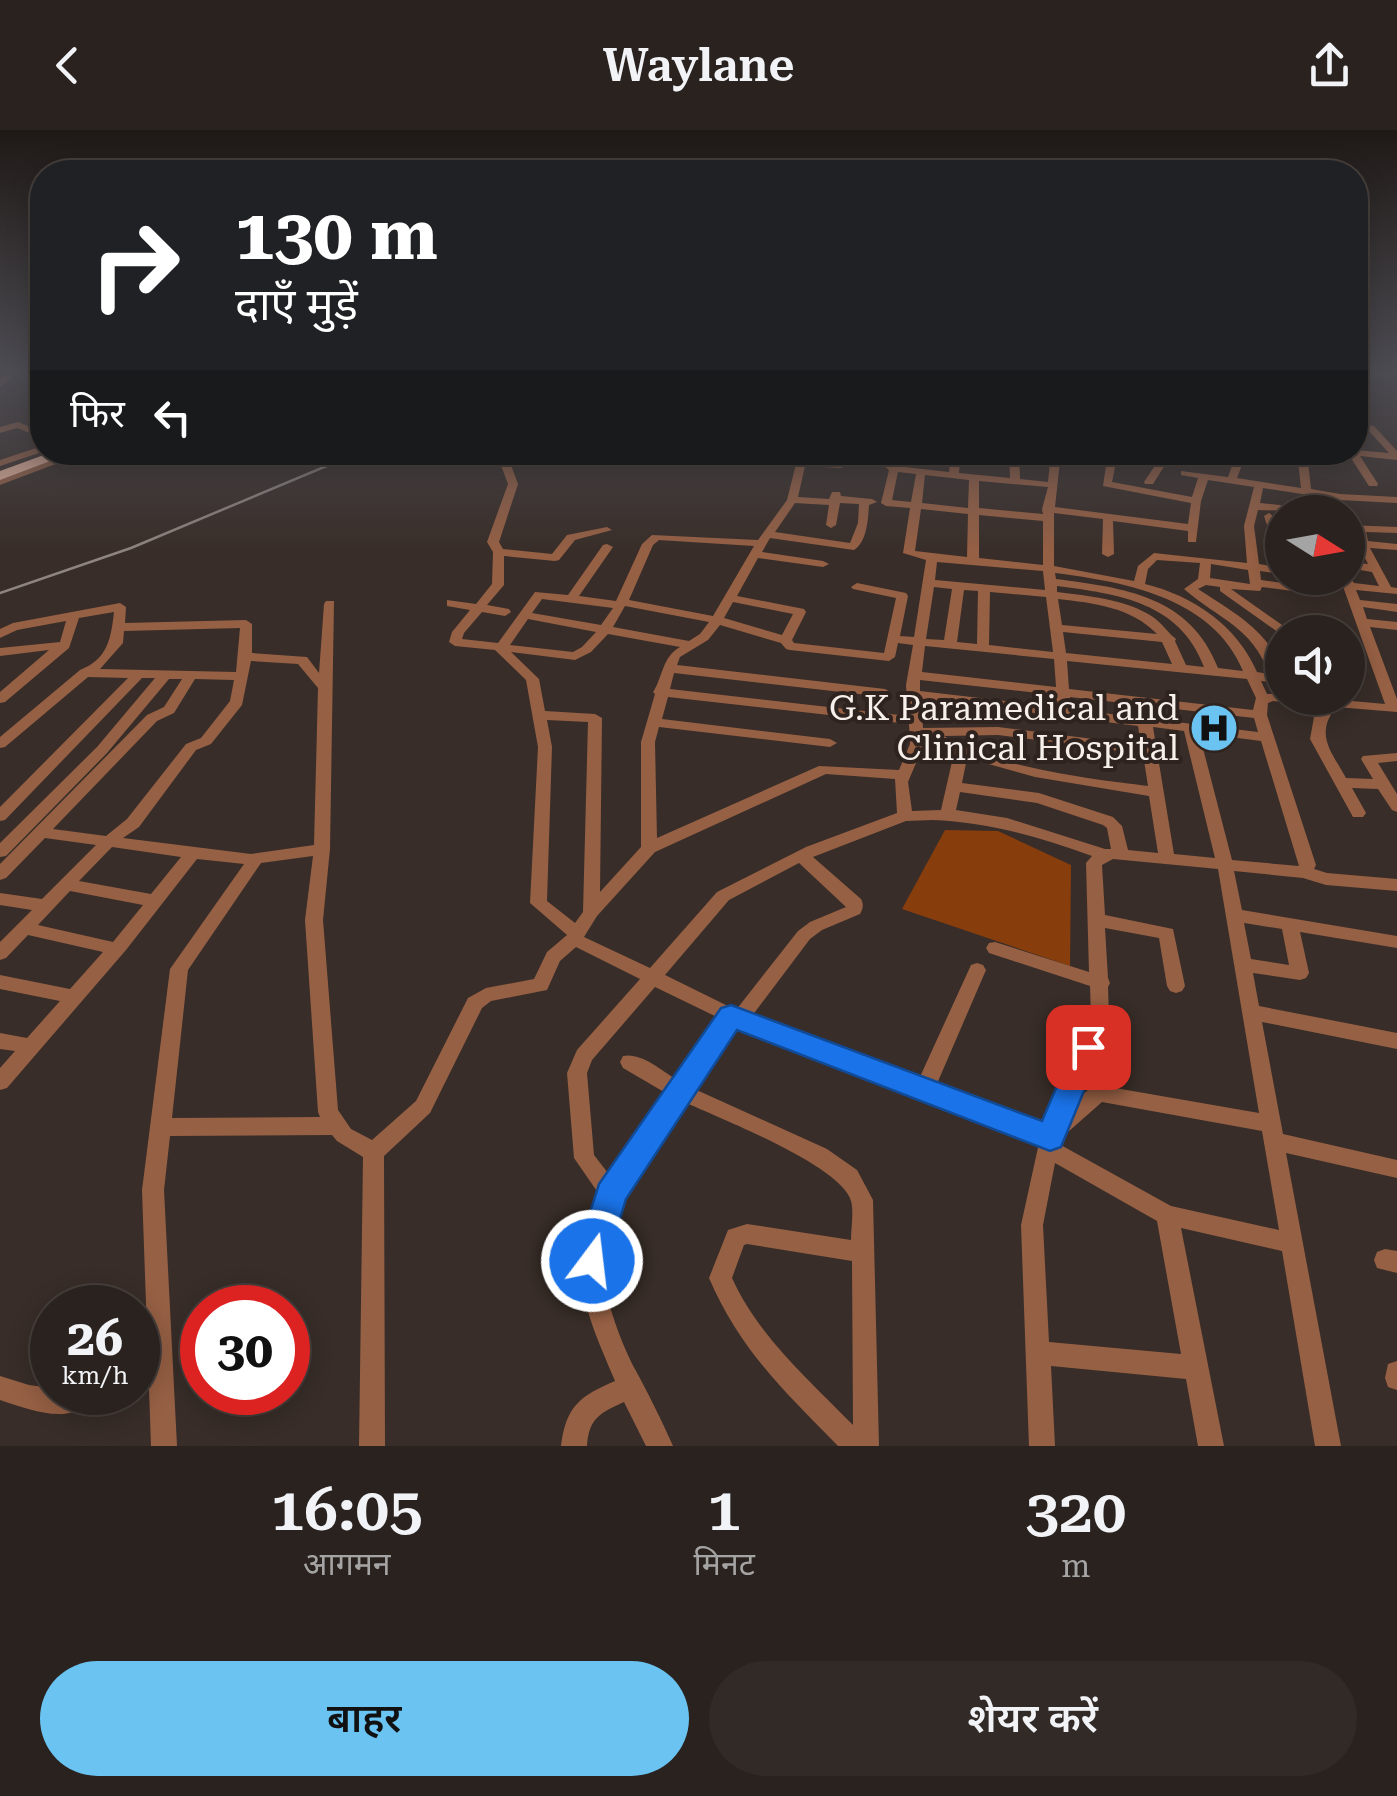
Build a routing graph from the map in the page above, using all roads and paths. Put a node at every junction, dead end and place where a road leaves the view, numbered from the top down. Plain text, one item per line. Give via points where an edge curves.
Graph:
1 (1374, 431) edge
2 (1368, 455) edge
3 (30, 458) edge
4 (30, 463) edge
5 (30, 465) edge
6 (503, 465) edge
7 (801, 465) edge
8 (889, 465) edge
9 (955, 465) edge
10 (1014, 465) edge
11 (1055, 465) edge
12 (1110, 465) edge
13 (1159, 465) edge
14 (1237, 465) edge
15 (1303, 465) edge
16 (1359, 465) edge
17 (894, 469) junction
18 (0, 472) edge
19 (920, 472) junction
20 (1184, 473) dead end
21 (954, 475) junction
22 (1204, 476) junction
23 (974, 477) junction
24 (1231, 480) junction
25 (1014, 481) junction
26 (1150, 482) dead end
27 (1053, 484) junction
28 (1373, 484) dead end
29 (1259, 485) junction
30 (1306, 492) junction
31 (1326, 495) edge
32 (835, 497) junction
33 (1365, 498) edge
34 (792, 500) junction
35 (1397, 500) edge
36 (864, 501) junction
37 (1196, 501) junction
38 (886, 502) junction
39 (915, 505) junction
40 (974, 510) junction
41 (1253, 510) junction
42 (1265, 510) edge
43 (1047, 514) junction
44 (1108, 516) junction
45 (1265, 516) edge
46 (1153, 522) junction
47 (831, 525) dead end
48 (1365, 527) edge
49 (606, 530) dead end
50 (1397, 530) edge
51 (761, 544) junction
52 (1365, 544) edge
53 (607, 547) dead end
54 (1365, 548) edge
55 (1397, 548) edge
56 (499, 552) junction
57 (1108, 554) dead end
58 (1154, 556) junction
59 (932, 558) junction
60 (973, 560) junction
61 (1206, 560) junction
62 (823, 564) dead end
63 (1255, 567) junction
64 (1365, 567) edge
65 (1265, 568) edge
66 (1376, 568) junction
67 (1048, 576) junction
68 (1204, 581) junction
69 (1140, 582) junction
70 (927, 583) junction
71 (1256, 584) junction
72 (1265, 585) edge
73 (958, 586) junction
74 (1219, 586) junction
75 (1365, 587) edge
76 (857, 588) dead end
77 (984, 590) junction
78 (1392, 591) edge
79 (1365, 593) edge
80 (732, 594) junction
81 (573, 597) junction
82 (1053, 597) junction
83 (781, 599) dead end
84 (451, 602) dead end
85 (330, 604) dead end
86 (621, 604) junction
87 (478, 608) junction
88 (1397, 608) edge
89 (505, 612) dead end
90 (524, 615) junction
91 (74, 616) junction
92 (1265, 618) edge
93 (717, 620) junction
94 (1365, 622) edge
95 (1397, 626) edge
96 (118, 627) junction
97 (1058, 628) junction
98 (1365, 628) edge
99 (601, 630) junction
100 (0, 634) edge
101 (893, 639) junction
102 (1170, 639) junction
103 (786, 640) junction
104 (919, 642) junction
105 (65, 644) junction
106 (693, 646) junction
107 (950, 646) junction
108 (1265, 646) edge
109 (500, 649) junction
110 (983, 649) junction
111 (0, 652) edge
112 (1061, 658) junction
113 (1378, 666) junction
114 (243, 667) junction
115 (668, 668) junction
116 (1397, 668) edge
117 (1181, 670) junction
118 (91, 672) junction
119 (1213, 673) junction
120 (139, 674) junction
121 (165, 675) junction
122 (914, 675) junction
123 (190, 676) junction
124 (1249, 676) junction
125 (1265, 678) edge
126 (0, 682) edge
127 (20, 682) junction
128 (326, 688) junction
129 (660, 692) junction
130 (886, 693) dead end
131 (1064, 693) junction
132 (914, 694) junction
133 (0, 699) edge
134 (1365, 704) edge
135 (1395, 706) edge
136 (1262, 707) junction
137 (1265, 707) edge
138 (1063, 713) junction
139 (835, 714) junction
140 (539, 715) junction
141 (1321, 715) edge
142 (654, 722) junction
143 (1145, 723) junction
144 (920, 728) junction
145 (1191, 729) junction
146 (1267, 737) junction
147 (830, 743) junction
148 (0, 744) edge
149 (1146, 750) junction
150 (961, 753) junction
151 (1397, 758) edge
152 (824, 769) junction
153 (904, 775) junction
154 (1344, 783) junction
155 (1383, 784) junction
156 (953, 786) junction
157 (1154, 792) junction
158 (1397, 807) edge
159 (948, 812) junction
160 (1358, 813) dead end
161 (0, 816) edge
162 (905, 816) junction
163 (40, 832) junction
164 (109, 841) junction
165 (649, 848) junction
166 (322, 850) junction
167 (0, 852) edge
168 (193, 853) junction
169 (1113, 855) junction
170 (801, 856) junction
171 (256, 858) junction
172 (1167, 859) junction
173 (1225, 865) junction
174 (1304, 872) junction
175 (0, 874) edge
176 (66, 885) junction
177 (1397, 885) edge
178 (0, 899) edge
179 (155, 901) junction
180 (46, 906) junction
181 (591, 912) junction
182 (1233, 915) junction
183 (1097, 920) junction
184 (1290, 924) junction
185 (25, 928) junction
186 (574, 936) junction
187 (1397, 942) edge
188 (995, 948) dead end
189 (116, 949) junction
190 (0, 954) edge
191 (1242, 965) junction
192 (977, 970) dead end
193 (653, 975) junction
194 (0, 982) edge
195 (1100, 983) junction
196 (1176, 986) dead end
197 (73, 997) junction
198 (1251, 1012) junction
199 (735, 1017) junction
200 (1397, 1041) edge
201 (0, 1042) edge
202 (30, 1046) junction
203 (630, 1062) dead end
204 (0, 1082) edge
205 (678, 1090) junction
206 (924, 1091) junction
207 (334, 1126) junction
208 (159, 1127) junction
209 (1272, 1133) junction
210 (1049, 1143) junction
211 (374, 1152) junction
212 (1397, 1169) edge
213 (611, 1194) junction
214 (1167, 1215) junction
215 (1292, 1243) junction
216 (863, 1252) junction
217 (1038, 1352) junction
218 (1196, 1368) junction
219 (632, 1386) junction
220 (0, 1388) edge
221 (30, 1397) edge
222 (164, 1446) edge
223 (372, 1446) edge
224 (574, 1446) edge
225 (660, 1446) edge
226 (856, 1446) edge
227 (866, 1446) edge
228 (1042, 1446) edge
229 (1211, 1446) edge
230 (1328, 1446) edge

1 - 2 street via 1397,457
3 - 18 highway
4 - 18 highway
5 - 18 street
6 - 56 street via 514,484 492,542
7 - 34 street
8 - 17 street
9 - 21 street
10 - 25 street
11 - 27 street
12 - 37 street via 1106,484
13 - 26 street
14 - 24 street
15 - 30 street
16 - 28 street
17 - 19 street
17 - 38 street
19 - 21 street
19 - 39 street
20 - 22 street
21 - 23 street
22 - 24 street
22 - 37 street
23 - 25 street
23 - 40 street
24 - 29 street
25 - 27 street
27 - 43 street
29 - 30 street
29 - 41 street
30 - 31 street
32 - 34 street
32 - 36 street
32 - 47 street
33 - 35 street
34 - 51 street
36 - 38 street
36 - 51 street via 854,548
37 - 46 street via 1193,534
38 - 39 street
39 - 40 street
39 - 59 street via 909,553
40 - 43 street
40 - 60 street
41 - 42 street
41 - 45 street
41 - 63 street via 1248,526
43 - 44 street
43 - 67 street
44 - 46 street
44 - 57 street
46 - 58 street
48 - 50 street
49 - 56 street via 571,537 555,558
51 - 62 street
51 - 80 street
51 - 86 street via 659,536 648,544
52 - 55 street
53 - 81 street
54 - 66 street
56 - 87 street via 499,581
58 - 61 street
58 - 69 street
59 - 60 street
59 - 70 street
60 - 67 street
61 - 63 street
61 - 68 street
63 - 65 street
63 - 71 street
64 - 66 street
66 - 78 street
67 - 69 street
67 - 82 street
67 - 119 street via 1117,591 1174,614 1193,630
68 - 74 street
68 - 108 street via 1190,588 1230,612
69 - 124 street via 1234,640
70 - 73 street
70 - 104 street
71 - 72 street
71 - 74 street via 1253,590
73 - 77 street
73 - 107 street
74 - 92 street
75 - 78 street
76 - 101 street via 902,596
77 - 82 street
77 - 110 street
79 - 88 street
80 - 83 street
80 - 93 street
80 - 103 street via 800,612
81 - 86 street
81 - 90 street via 539,594
82 - 97 street
82 - 102 street via 1135,612
84 - 87 street
85 - 128 street
86 - 93 street
86 - 99 street
87 - 89 street
87 - 109 street via 455,642
90 - 99 street
90 - 109 street
91 - 96 street via 120,608
91 - 100 street
91 - 105 street
93 - 103 street
93 - 106 street
94 - 95 street
96 - 114 street via 244,623
96 - 118 street via 117,644
97 - 102 street
97 - 112 street
98 - 113 street
99 - 106 street
99 - 109 street via 578,656
101 - 103 street via 891,655 883,658 790,646
101 - 104 street
102 - 117 street
104 - 107 street
104 - 122 street
105 - 111 street
105 - 127 street
106 - 115 street via 675,655
107 - 110 street
109 - 140 street via 529,674
110 - 112 street
112 - 117 street
112 - 131 street
113 - 116 street
113 - 135 street
114 - 123 street
114 - 128 street via 302,660
114 - 164 street via 236,702 206,742 193,745 133,822
115 - 129 street
115 - 130 street
117 - 119 street
118 - 120 street
118 - 148 street
119 - 124 street
120 - 121 street
120 - 161 street
121 - 123 street
121 - 167 street via 102,750
122 - 131 street
122 - 132 street
123 - 163 street via 169,710 152,718
124 - 125 street
124 - 136 street
126 - 127 street
127 - 133 street
128 - 166 street
129 - 139 street
129 - 142 street
131 - 136 street
131 - 138 street
132 - 138 street
132 - 144 street
134 - 135 street
136 - 137 street
136 - 146 street
138 - 143 street
139 - 144 street
139 - 147 street
140 - 181 street via 594,718
140 - 186 street via 545,747 537,896
141 - 154 street via 1317,739
142 - 147 street
142 - 165 street via 648,742
143 - 145 street
143 - 149 street
144 - 149 street
144 - 150 street
144 - 153 street
145 - 146 street
145 - 173 street
146 - 174 street via 1308,865
147 - 152 street
149 - 157 street
150 - 156 street
150 - 157 street via 1103,787
151 - 155 street via 1368,758
152 - 153 street
152 - 165 street
153 - 162 street
154 - 155 street
154 - 160 street
155 - 158 street
156 - 159 street
156 - 169 street via 1039,798 1108,820
157 - 172 street
159 - 162 street
159 - 169 street via 1022,825
162 - 170 street
163 - 164 street
163 - 175 street
164 - 168 street
164 - 176 street
165 - 181 street
166 - 171 street
166 - 207 street via 314,920
168 - 171 street
168 - 179 street
169 - 172 street
169 - 183 street via 1094,863
170 - 193 street via 723,896
170 - 199 street via 855,903 854,910 811,928
171 - 208 street via 178,969
172 - 173 street
173 - 174 street
173 - 182 street
174 - 177 street
176 - 179 street
176 - 180 street
178 - 180 street
179 - 189 street
180 - 185 street
181 - 186 street
182 - 184 street
182 - 191 street
183 - 195 street
183 - 196 street via 1166,933
184 - 187 street
184 - 191 street via 1300,973
185 - 189 street
185 - 190 street
186 - 193 street
186 - 211 street via 553,957 541,984 475,1003 423,1107
188 - 195 street
189 - 197 street
191 - 198 street
192 - 206 street
193 - 199 street
193 - 213 street via 576,1073 584,1158
194 - 197 street
195 - 210 street via 1100,1017
197 - 202 street
198 - 200 street
198 - 209 street
199 - 205 street
199 - 206 street
201 - 202 street
202 - 204 street
203 - 205 street
205 - 213 street
205 - 216 street via 820,1156 849,1177 862,1200
206 - 210 street
207 - 208 street
207 - 211 street
208 - 222 street via 153,1190
209 - 210 street via 1098,1094
209 - 212 street
209 - 215 street
210 - 214 street
210 - 217 street via 1032,1225
211 - 223 street
213 - 219 street via 592,1282
214 - 215 street
214 - 218 street
215 - 230 street
216 - 226 street via 747,1234 736,1238 720,1278 751,1337
216 - 227 street
217 - 218 street
217 - 228 street
218 - 229 street
219 - 224 street via 588,1406 574,1424
219 - 225 street
220 - 221 street

